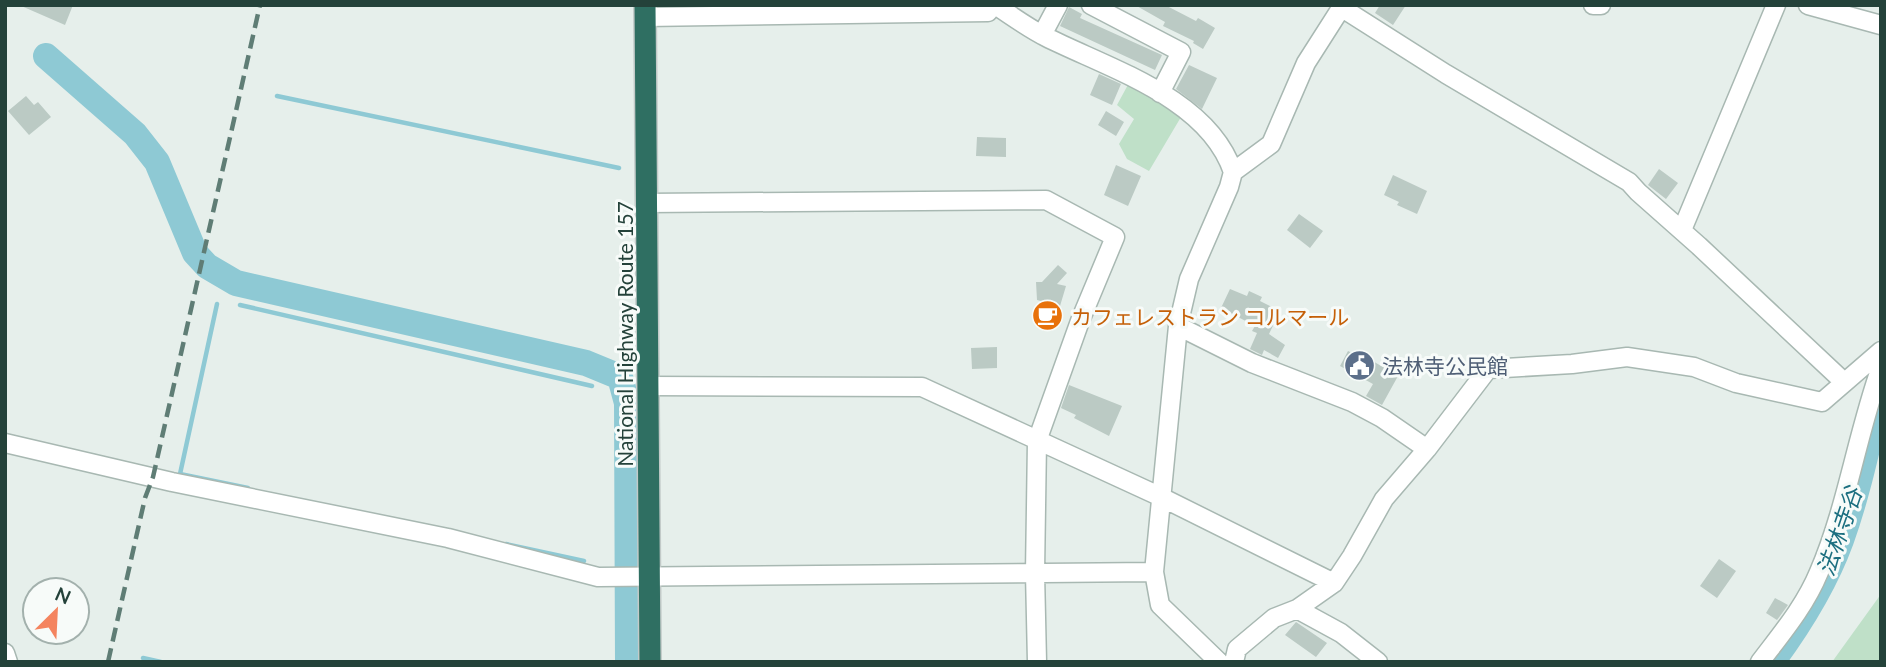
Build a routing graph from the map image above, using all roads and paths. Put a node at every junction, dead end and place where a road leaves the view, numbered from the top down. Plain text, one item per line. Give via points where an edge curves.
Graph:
1 (994, 5) edge
2 (1058, 5) edge
3 (1091, 5) edge
4 (1593, 5) edge
5 (1601, 5) edge
6 (1776, 5) edge
7 (1808, 5) edge
8 (1343, 6) edge
9 (645, 11) edge
10 (1881, 25) edge
11 (1042, 35) junction
12 (1160, 93) junction
13 (1233, 172) junction
14 (647, 203) junction
15 (1682, 230) junction
16 (1178, 326) junction
17 (1881, 351) edge
18 (1881, 367) edge
19 (1844, 382) junction
20 (649, 386) junction
21 (1037, 441) junction
22 (5, 443) edge
23 (1427, 449) junction
24 (1160, 496) junction
25 (1154, 572) junction
26 (1035, 573) junction
27 (644, 576) junction
28 (1334, 583) junction
29 (1297, 609) junction
30 (5, 653) edge
31 (8, 662) edge
32 (650, 662) edge
33 (1037, 662) edge
34 (1219, 662) edge
35 (1234, 662) edge
36 (1378, 662) edge
37 (1760, 662) edge

1 - 9 street via 988,12
1 - 11 street
2 - 11 street
3 - 12 street via 1181,52
4 - 5 street
6 - 15 street
7 - 10 street
8 - 13 street via 1306,63 1271,144
8 - 15 street via 1446,74 1629,182
9 - 14 highway, National Highway Route 157
11 - 12 street
12 - 13 street via 1181,104 1214,135
13 - 16 street via 1189,279
14 - 20 highway, National Highway Route 157
14 - 21 street via 1045,200 1115,237
15 - 19 street
16 - 23 street via 1252,363 1352,402
16 - 24 street
17 - 19 street
18 - 37 street via 1818,573 1797,615
19 - 23 street via 1822,402 1736,383 1695,367 1627,357 1488,369
20 - 21 street via 922,387
20 - 27 highway, National Highway Route 157
21 - 24 street
21 - 26 street
22 - 27 street via 448,538 598,577
23 - 28 street via 1384,499
24 - 25 street
24 - 28 street
25 - 26 street
25 - 34 street via 1160,605
26 - 27 street
26 - 33 street
27 - 32 highway, National Highway Route 157
28 - 29 street
29 - 35 street via 1274,618 1237,649
29 - 36 street via 1341,633
30 - 31 street

